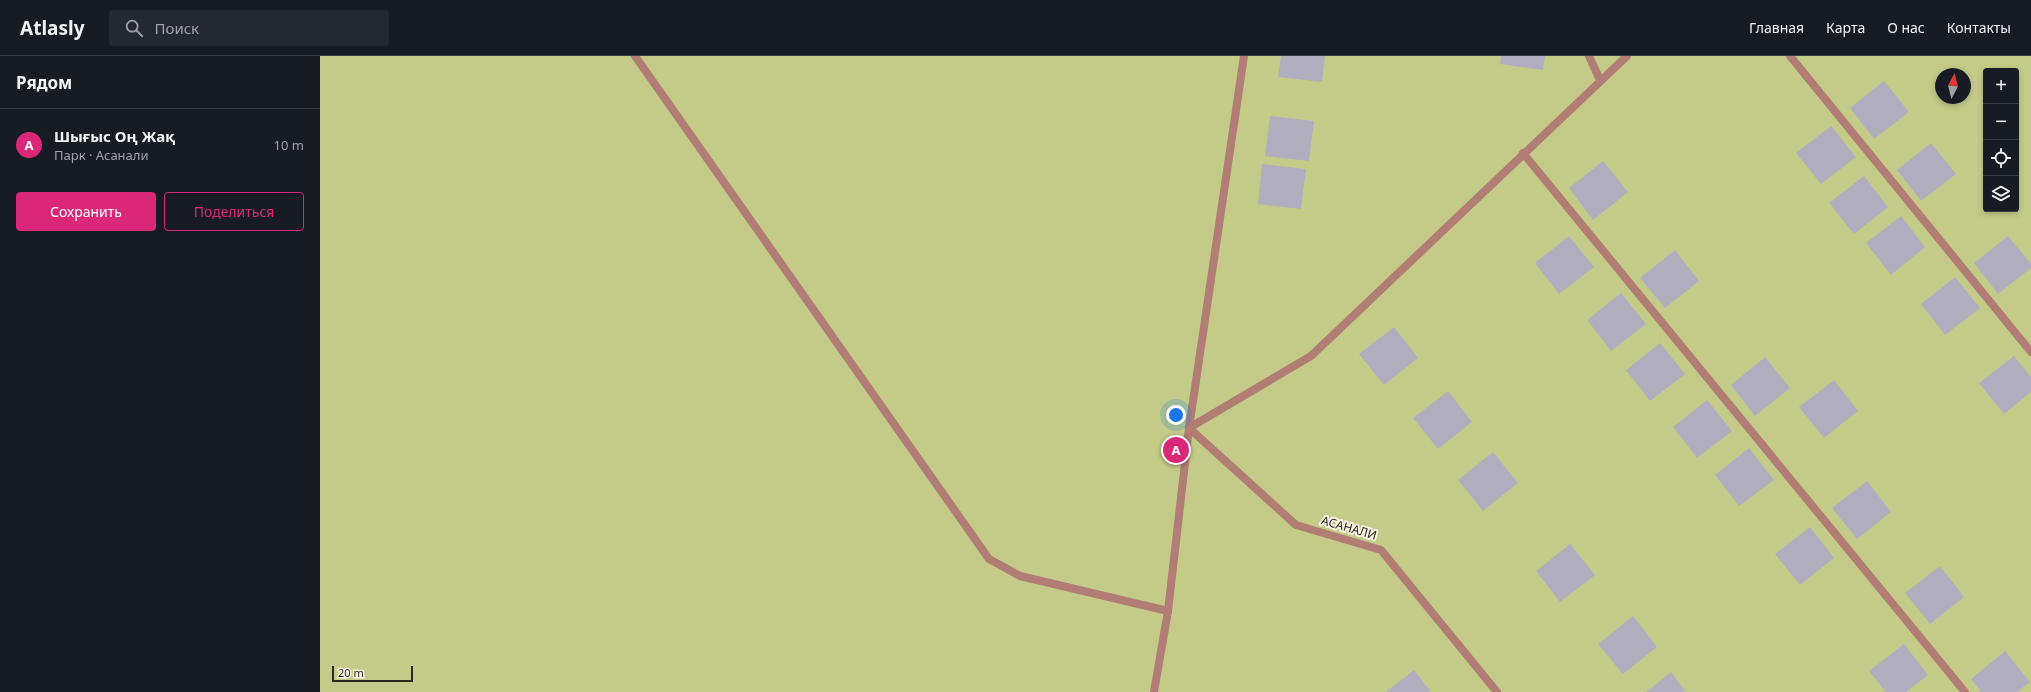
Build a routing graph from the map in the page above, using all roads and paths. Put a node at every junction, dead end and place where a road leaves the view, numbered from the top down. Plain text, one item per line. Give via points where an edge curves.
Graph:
1 (635, 56) edge
2 (1244, 56) edge
3 (1589, 56) edge
4 (1627, 56) edge
5 (1790, 56) edge
6 (1600, 80) junction
7 (1522, 153) junction
8 (2031, 352) edge
9 (1189, 428) junction
10 (1168, 611) junction
11 (1154, 692) edge
12 (1498, 692) edge
13 (1965, 692) edge

1 - 10 street via 989,560 1020,576
2 - 9 street
3 - 6 street
4 - 6 street
5 - 8 street
6 - 7 street
7 - 9 street via 1311,356
7 - 13 street
9 - 10 street
9 - 12 street, АСАНАЛИ via 1296,525 1381,550
10 - 11 street

